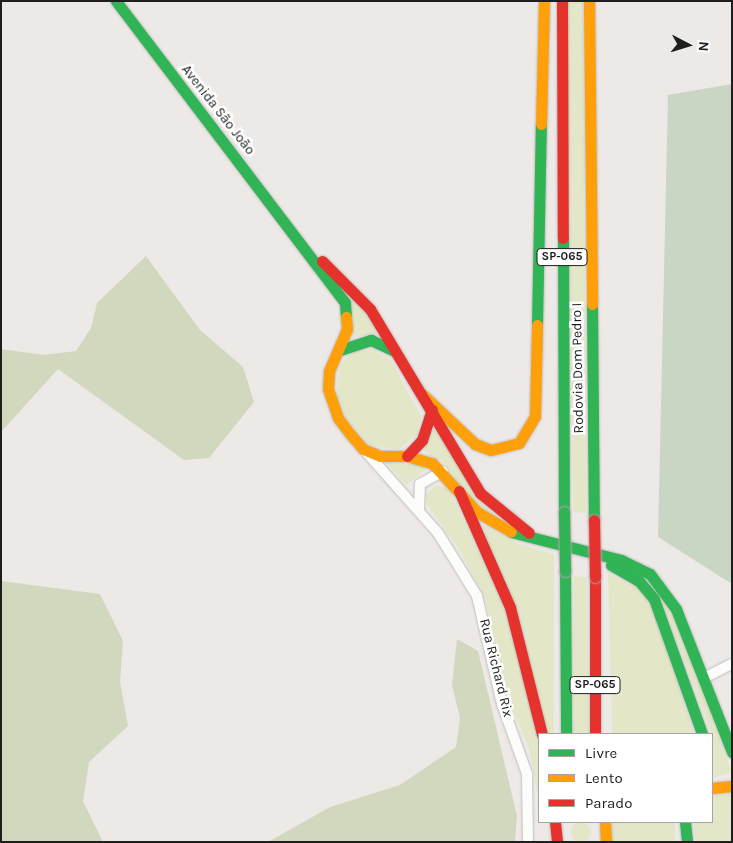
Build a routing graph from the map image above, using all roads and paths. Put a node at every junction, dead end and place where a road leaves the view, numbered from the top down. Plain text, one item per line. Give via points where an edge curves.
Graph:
1 (116, 1) edge
2 (544, 1) edge
3 (562, 1) edge
4 (589, 1) edge
5 (296, 236) junction
6 (340, 350) junction
7 (398, 353) junction
8 (422, 394) junction
9 (432, 410) junction
10 (363, 449) junction
11 (407, 456) junction
12 (443, 471) junction
13 (459, 491) junction
14 (419, 510) junction
15 (549, 545) junction
16 (578, 552) junction
17 (595, 636) junction
18 (732, 664) edge
19 (704, 678) junction
20 (542, 733) edge
21 (566, 733) edge
22 (596, 733) edge
23 (600, 733) edge
24 (702, 733) edge
25 (732, 752) edge
26 (732, 786) edge
27 (713, 788) edge
28 (555, 823) edge
29 (566, 823) edge
30 (596, 823) edge
31 (605, 823) edge
32 (686, 823) edge
33 (528, 842) edge
34 (557, 842) edge
35 (567, 842) edge
36 (596, 842) edge
37 (606, 842) edge
38 (687, 842) edge

1 - 5 main road, Avenida São João
2 - 8 main road via 535,416 519,443 490,450 475,444
3 - 21 main road, Rodovia Dom Pedro I / SP-065, bridge
4 - 17 main road, Rodovia Dom Pedro I / SP-065, bridge
5 - 6 main road via 348,310
5 - 7 main road via 358,295
6 - 7 main road via 371,340
6 - 10 main road via 329,371 330,399 338,418
7 - 8 main road
8 - 9 main road
9 - 11 main road via 422,440
9 - 15 main road via 480,493 506,518
10 - 11 main road via 380,456
10 - 14 street, Rua Richard Rix
11 - 12 main road
12 - 13 main road
12 - 14 street via 420,484
13 - 15 main road via 493,523
13 - 20 main road via 510,607
14 - 33 street, Rua Richard Rix via 460,564 477,596 502,704 527,774
15 - 16 main road
16 - 19 main road via 622,560 650,574 670,597
16 - 24 main road via 629,573 648,589 660,611
17 - 22 main road, Rodovia Dom Pedro I / SP-065
17 - 23 main road
18 - 19 street
19 - 25 main road
26 - 27 main road
28 - 34 main road
29 - 35 main road
30 - 36 main road
31 - 37 main road
32 - 38 main road

